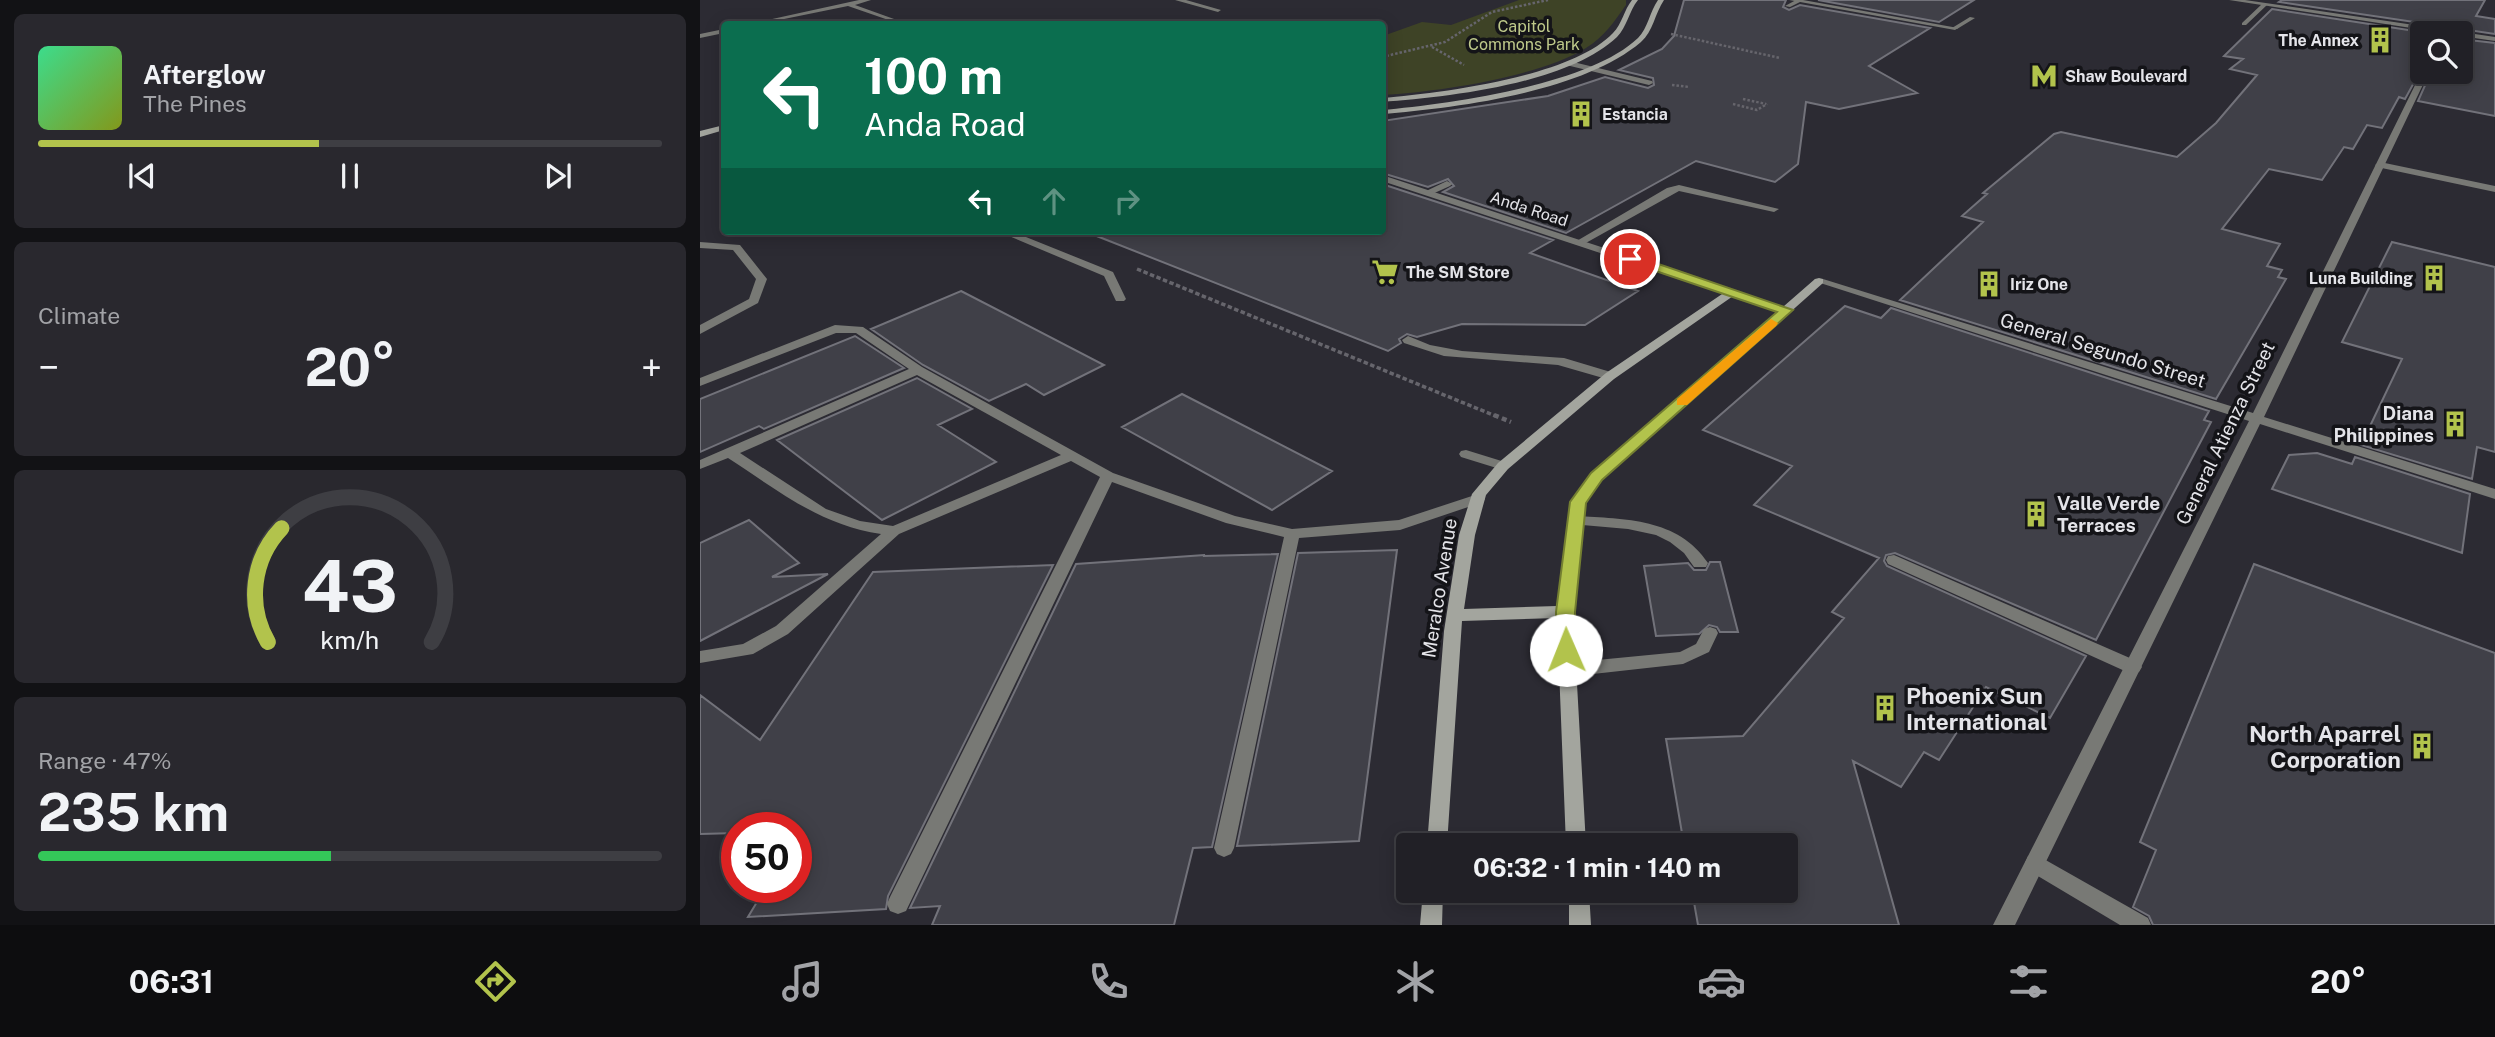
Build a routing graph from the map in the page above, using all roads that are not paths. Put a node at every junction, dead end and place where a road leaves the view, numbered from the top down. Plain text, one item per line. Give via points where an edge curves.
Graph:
1 (867, 0) edge
2 (1178, 0) edge
3 (1635, 0) edge
4 (1661, 0) edge
5 (2232, 0) edge
6 (1793, 2) edge
7 (848, 4) junction
8 (2264, 5) junction
9 (1218, 10) dead end
10 (1972, 18) dead end
11 (767, 21) edge
12 (896, 21) edge
13 (2244, 24) dead end
14 (2410, 27) edge
15 (721, 32) edge
16 (700, 36) edge
17 (2473, 36) edge
18 (2495, 39) edge
19 (1569, 63) junction
20 (1591, 69) junction
21 (1649, 83) dead end
22 (2420, 84) edge
23 (1386, 100) edge
24 (1386, 110) edge
25 (721, 129) edge
26 (700, 134) edge
27 (721, 137) edge
28 (700, 142) edge
29 (2380, 165) junction
30 (1386, 179) edge
31 (1447, 184) dead end
32 (2495, 189) edge
33 (1427, 193) junction
34 (1774, 209) dead end
35 (1012, 235) edge
36 (1580, 242) junction
37 (700, 245) edge
38 (1819, 281) joint
39 (1732, 292) junction
40 (1120, 299) dead end
41 (1786, 310) junction
42 (700, 330) edge
43 (1408, 340) dead end
44 (918, 370) junction
45 (1610, 376) junction
46 (700, 382) edge
47 (2256, 418) junction
48 (732, 454) junction
49 (1466, 454) dead end
50 (1073, 455) junction
51 (700, 465) edge
52 (1503, 466) junction
53 (1108, 476) junction
54 (2495, 494) edge
55 (1478, 499) junction
56 (1576, 521) junction
57 (894, 531) junction
58 (1292, 534) junction
59 (1894, 560) dead end
60 (1700, 563) dead end
61 (1565, 612) junction
62 (1455, 615) junction
63 (1710, 633) dead end
64 (700, 657) edge
65 (2133, 667) junction
66 (1566, 670) junction
67 (1438, 833) edge
68 (1575, 833) edge
69 (1224, 848) dead end
70 (2035, 863) junction
71 (1432, 903) edge
72 (1579, 903) edge
73 (898, 904) dead end
74 (1431, 925) edge
75 (1580, 925) edge
76 (2004, 925) edge
77 (2140, 925) edge

1 - 7 street
2 - 9 street
3 - 19 main road via 1612,38
4 - 20 main road via 1649,30 1638,41
5 - 8 street
6 - 10 street via 1955,28
7 - 11 street
7 - 12 street
8 - 13 street
8 - 14 street
15 - 16 street
17 - 18 street
19 - 20 street
19 - 23 main road via 1455,91
20 - 21 street
20 - 24 main road via 1486,96
22 - 29 street, General Atienza Street
25 - 26 main road
27 - 28 main road
29 - 32 street
29 - 47 street, General Atienza Street
30 - 33 street, Anda Road
31 - 33 street
33 - 36 street, Anda Road
34 - 36 street via 1690,188 1670,190
35 - 40 street via 1109,274
36 - 39 street, Anda Road
37 - 42 street via 736,247 762,279 754,301
38 - 41 main road
38 - 47 street, General Segundo Street
39 - 41 street, Anda Road
39 - 45 main road, Meralco Avenue
41 - 56 main road via 1597,477 1578,502
43 - 45 street via 1452,355 1560,361
44 - 46 street via 859,330 835,329
44 - 48 street
44 - 50 street
45 - 52 main road, Meralco Avenue
47 - 54 street, General Segundo Street
47 - 65 street, General Atienza Street
48 - 51 street
48 - 57 street via 821,512 858,526
49 - 52 street
50 - 53 street
50 - 57 street
52 - 55 main road, Meralco Avenue
53 - 58 street via 1231,520
53 - 73 street
55 - 58 street via 1400,525
55 - 62 main road, Meralco Avenue
56 - 60 street via 1643,525 1683,542
56 - 61 main road
57 - 64 street via 782,630 747,650
58 - 69 street
59 - 65 street
61 - 62 main road
61 - 66 main road
62 - 67 main road, Meralco Avenue
63 - 66 street via 1703,648 1683,658
65 - 70 street, General Atienza Street
66 - 68 main road
70 - 76 street, General Atienza Street
70 - 77 street
71 - 74 main road
72 - 75 main road

